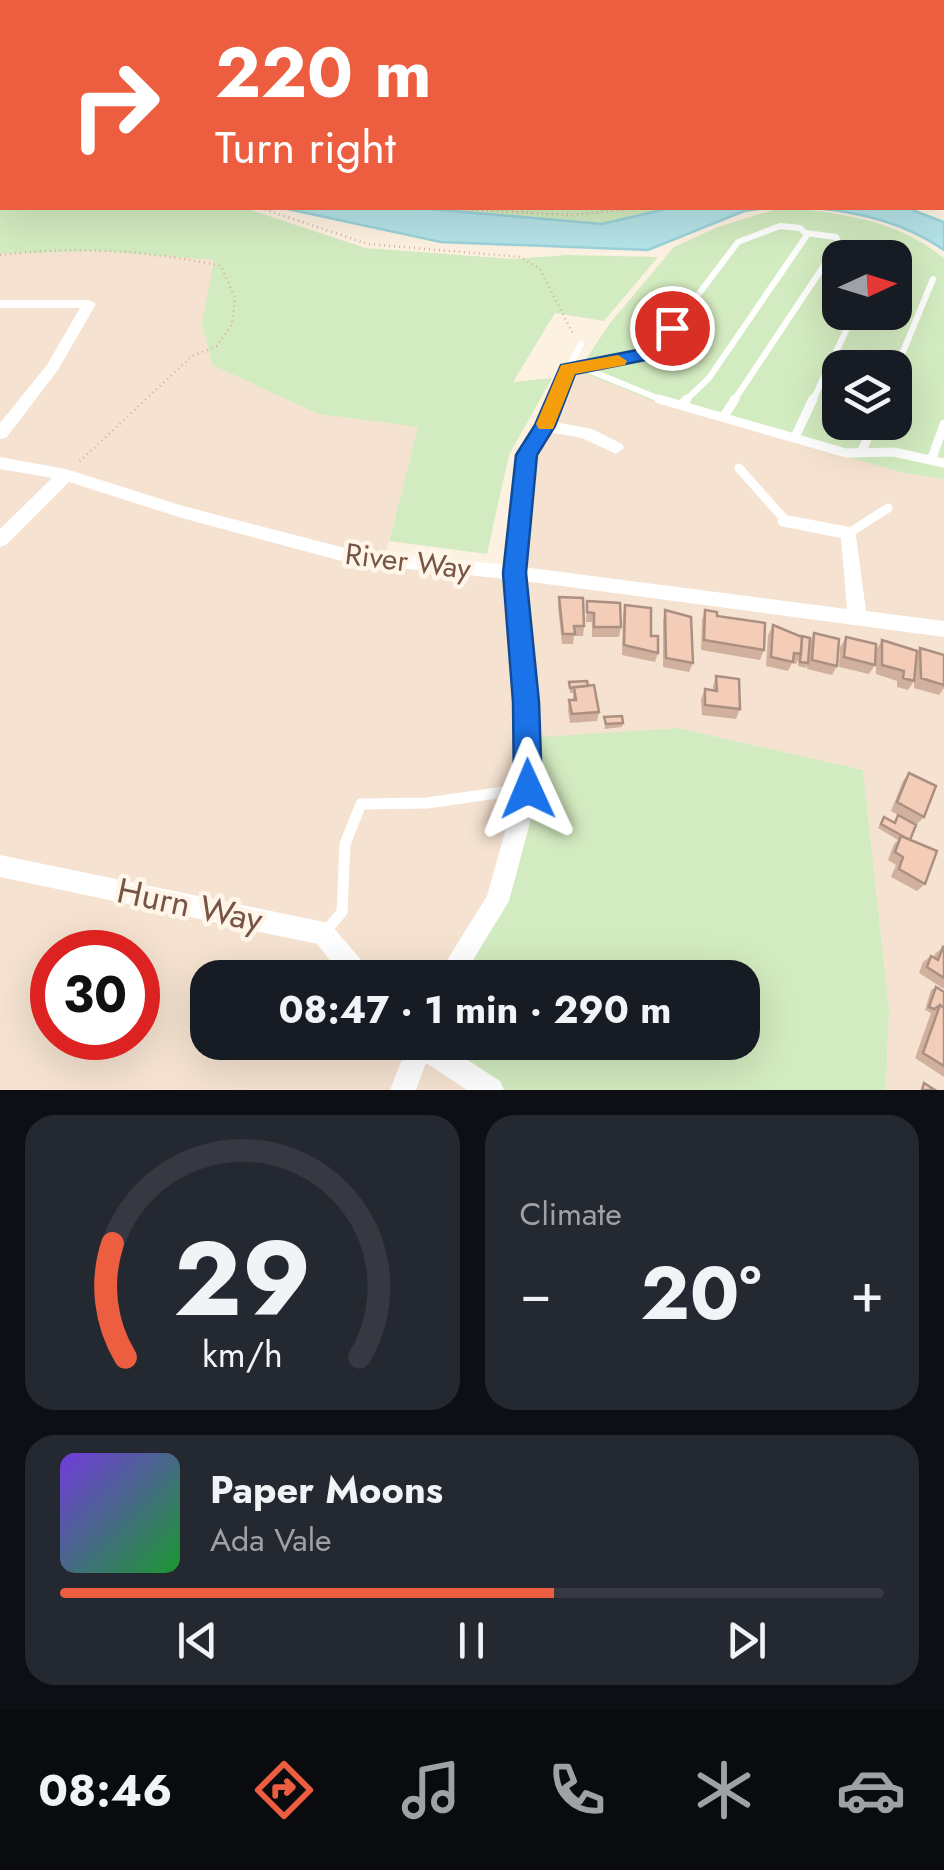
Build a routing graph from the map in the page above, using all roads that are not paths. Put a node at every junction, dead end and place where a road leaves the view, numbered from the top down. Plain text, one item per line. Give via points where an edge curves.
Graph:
1 (806, 233) junction
2 (933, 278) dead end
3 (0, 304) edge
4 (846, 330) edge
5 (581, 344) road end
6 (904, 350) edge
7 (586, 369) junction
8 (566, 373) junction
9 (682, 404) junction
10 (724, 416) junction
11 (944, 424) edge
12 (545, 426) junction
13 (0, 434) edge
14 (795, 438) junction
15 (867, 440) edge
16 (616, 448) dead end
17 (862, 451) junction
18 (932, 458) junction
19 (0, 463) edge
20 (944, 463) edge
21 (739, 468) dead end
22 (66, 474) junction
23 (888, 508) dead end
24 (786, 522) joint
25 (849, 534) junction
26 (0, 540) edge
27 (514, 573) junction
28 (857, 618) junction
29 (944, 630) edge
30 (528, 789) junction
31 (0, 866) edge
32 (324, 934) junction
33 (345, 960) edge
34 (459, 960) edge
35 (413, 1060) edge
36 (444, 1060) edge
37 (403, 1090) edge
38 (492, 1090) edge

1 - 7 lane via 780,226 738,242 654,353
1 - 9 lane via 709,378
1 - 10 lane via 839,242
2 - 6 lane
3 - 13 street via 88,304 53,367
4 - 14 lane
5 - 8 lane
7 - 8 lane
7 - 9 lane
8 - 12 street
9 - 10 lane
10 - 14 lane
11 - 18 lane
12 - 16 street
12 - 27 street via 526,455
14 - 17 lane via 846,453
15 - 17 lane
17 - 18 lane
18 - 20 lane
19 - 22 street, River Way
21 - 24 lane
22 - 26 street
22 - 27 street, River Way via 349,556
23 - 25 lane
24 - 25 street
25 - 28 street
27 - 28 street, River Way
27 - 30 street
28 - 29 street, River Way
30 - 32 lane via 361,804 345,844 342,912
30 - 34 street via 497,901
31 - 32 street, Hurn Way
32 - 33 street
35 - 37 street
36 - 38 street

